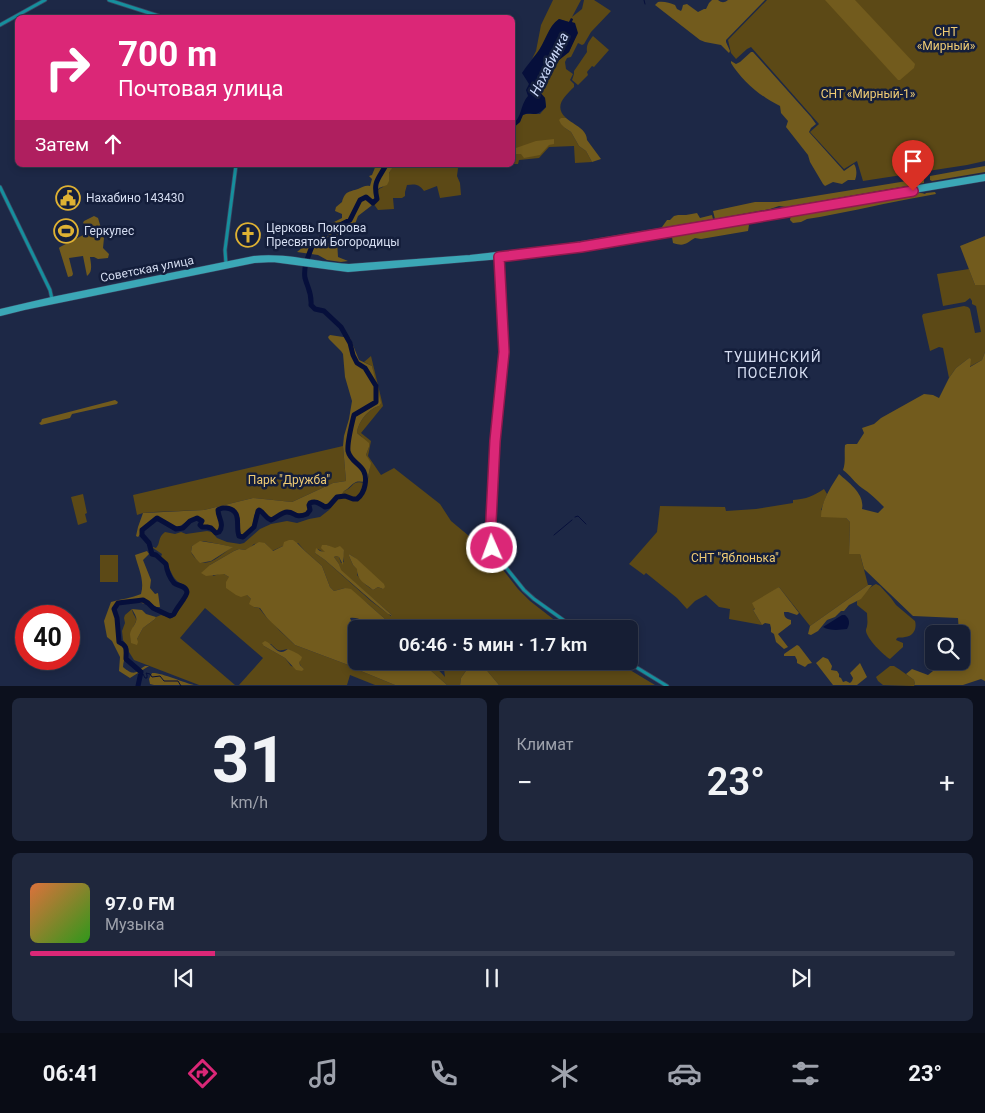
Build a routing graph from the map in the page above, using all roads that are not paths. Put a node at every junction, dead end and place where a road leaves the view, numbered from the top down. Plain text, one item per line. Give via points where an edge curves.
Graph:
1 (45, 0) edge
2 (109, 0) edge
3 (18, 15) edge
4 (156, 15) edge
5 (15, 17) edge
6 (0, 25) edge
7 (236, 167) edge
8 (985, 178) edge
9 (0, 187) edge
10 (498, 255) junction
11 (300, 262) junction
12 (224, 266) junction
13 (53, 300) junction
14 (0, 313) edge
15 (563, 620) edge
16 (638, 668) edge
17 (666, 686) edge

1 - 3 street
2 - 4 street
5 - 6 street
7 - 12 street
8 - 10 main road via 581,247
9 - 13 street
10 - 11 main road via 349,266
10 - 15 street via 504,352 495,441 491,544 524,590
11 - 12 main road via 263,260
11 - 12 main road, Советская улица via 263,257
12 - 13 main road, Советская улица
13 - 14 main road, Советская улица
16 - 17 street

